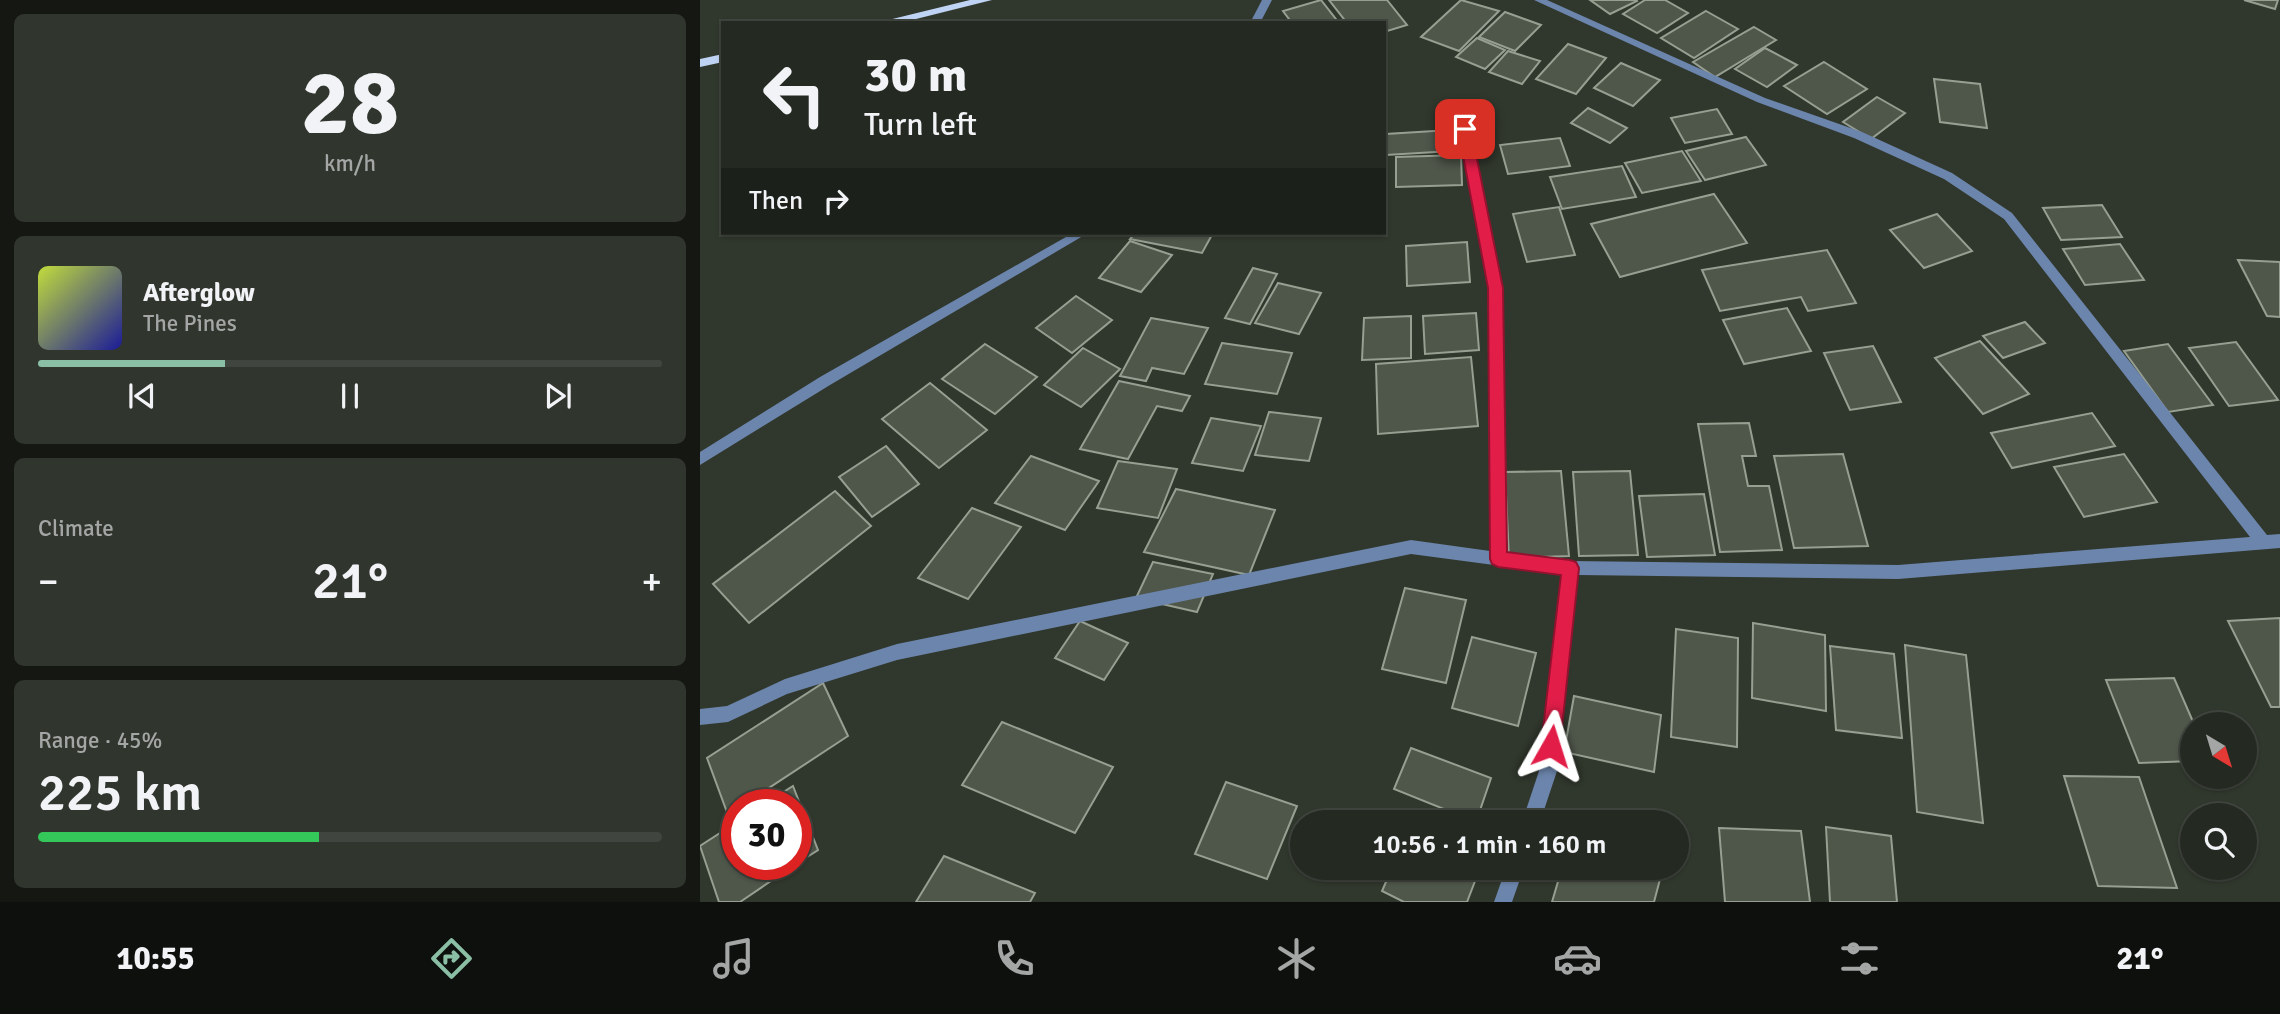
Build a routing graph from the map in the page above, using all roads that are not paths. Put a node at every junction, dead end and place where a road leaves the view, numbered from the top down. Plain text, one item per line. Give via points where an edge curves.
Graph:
1 (986, 0) edge
2 (1267, 0) edge
3 (1539, 0) edge
4 (892, 21) edge
5 (1256, 21) edge
6 (721, 58) edge
7 (700, 63) edge
8 (1471, 116) dead end
9 (1079, 235) edge
10 (700, 459) edge
11 (2262, 541) junction
12 (2280, 541) edge
13 (1498, 559) junction
14 (1570, 568) junction
15 (700, 717) edge
16 (1535, 810) edge
17 (1511, 880) edge
18 (1503, 902) edge

1 - 4 main road
2 - 5 street
3 - 11 street via 1761,100 1858,135 1948,176 2008,216
6 - 7 main road
8 - 13 street via 1465,129 1496,288
9 - 10 street
11 - 12 street
11 - 14 street via 1898,572
13 - 14 street
13 - 15 street via 1411,547 897,652 785,687 728,714
14 - 16 street via 1548,772
17 - 18 street

